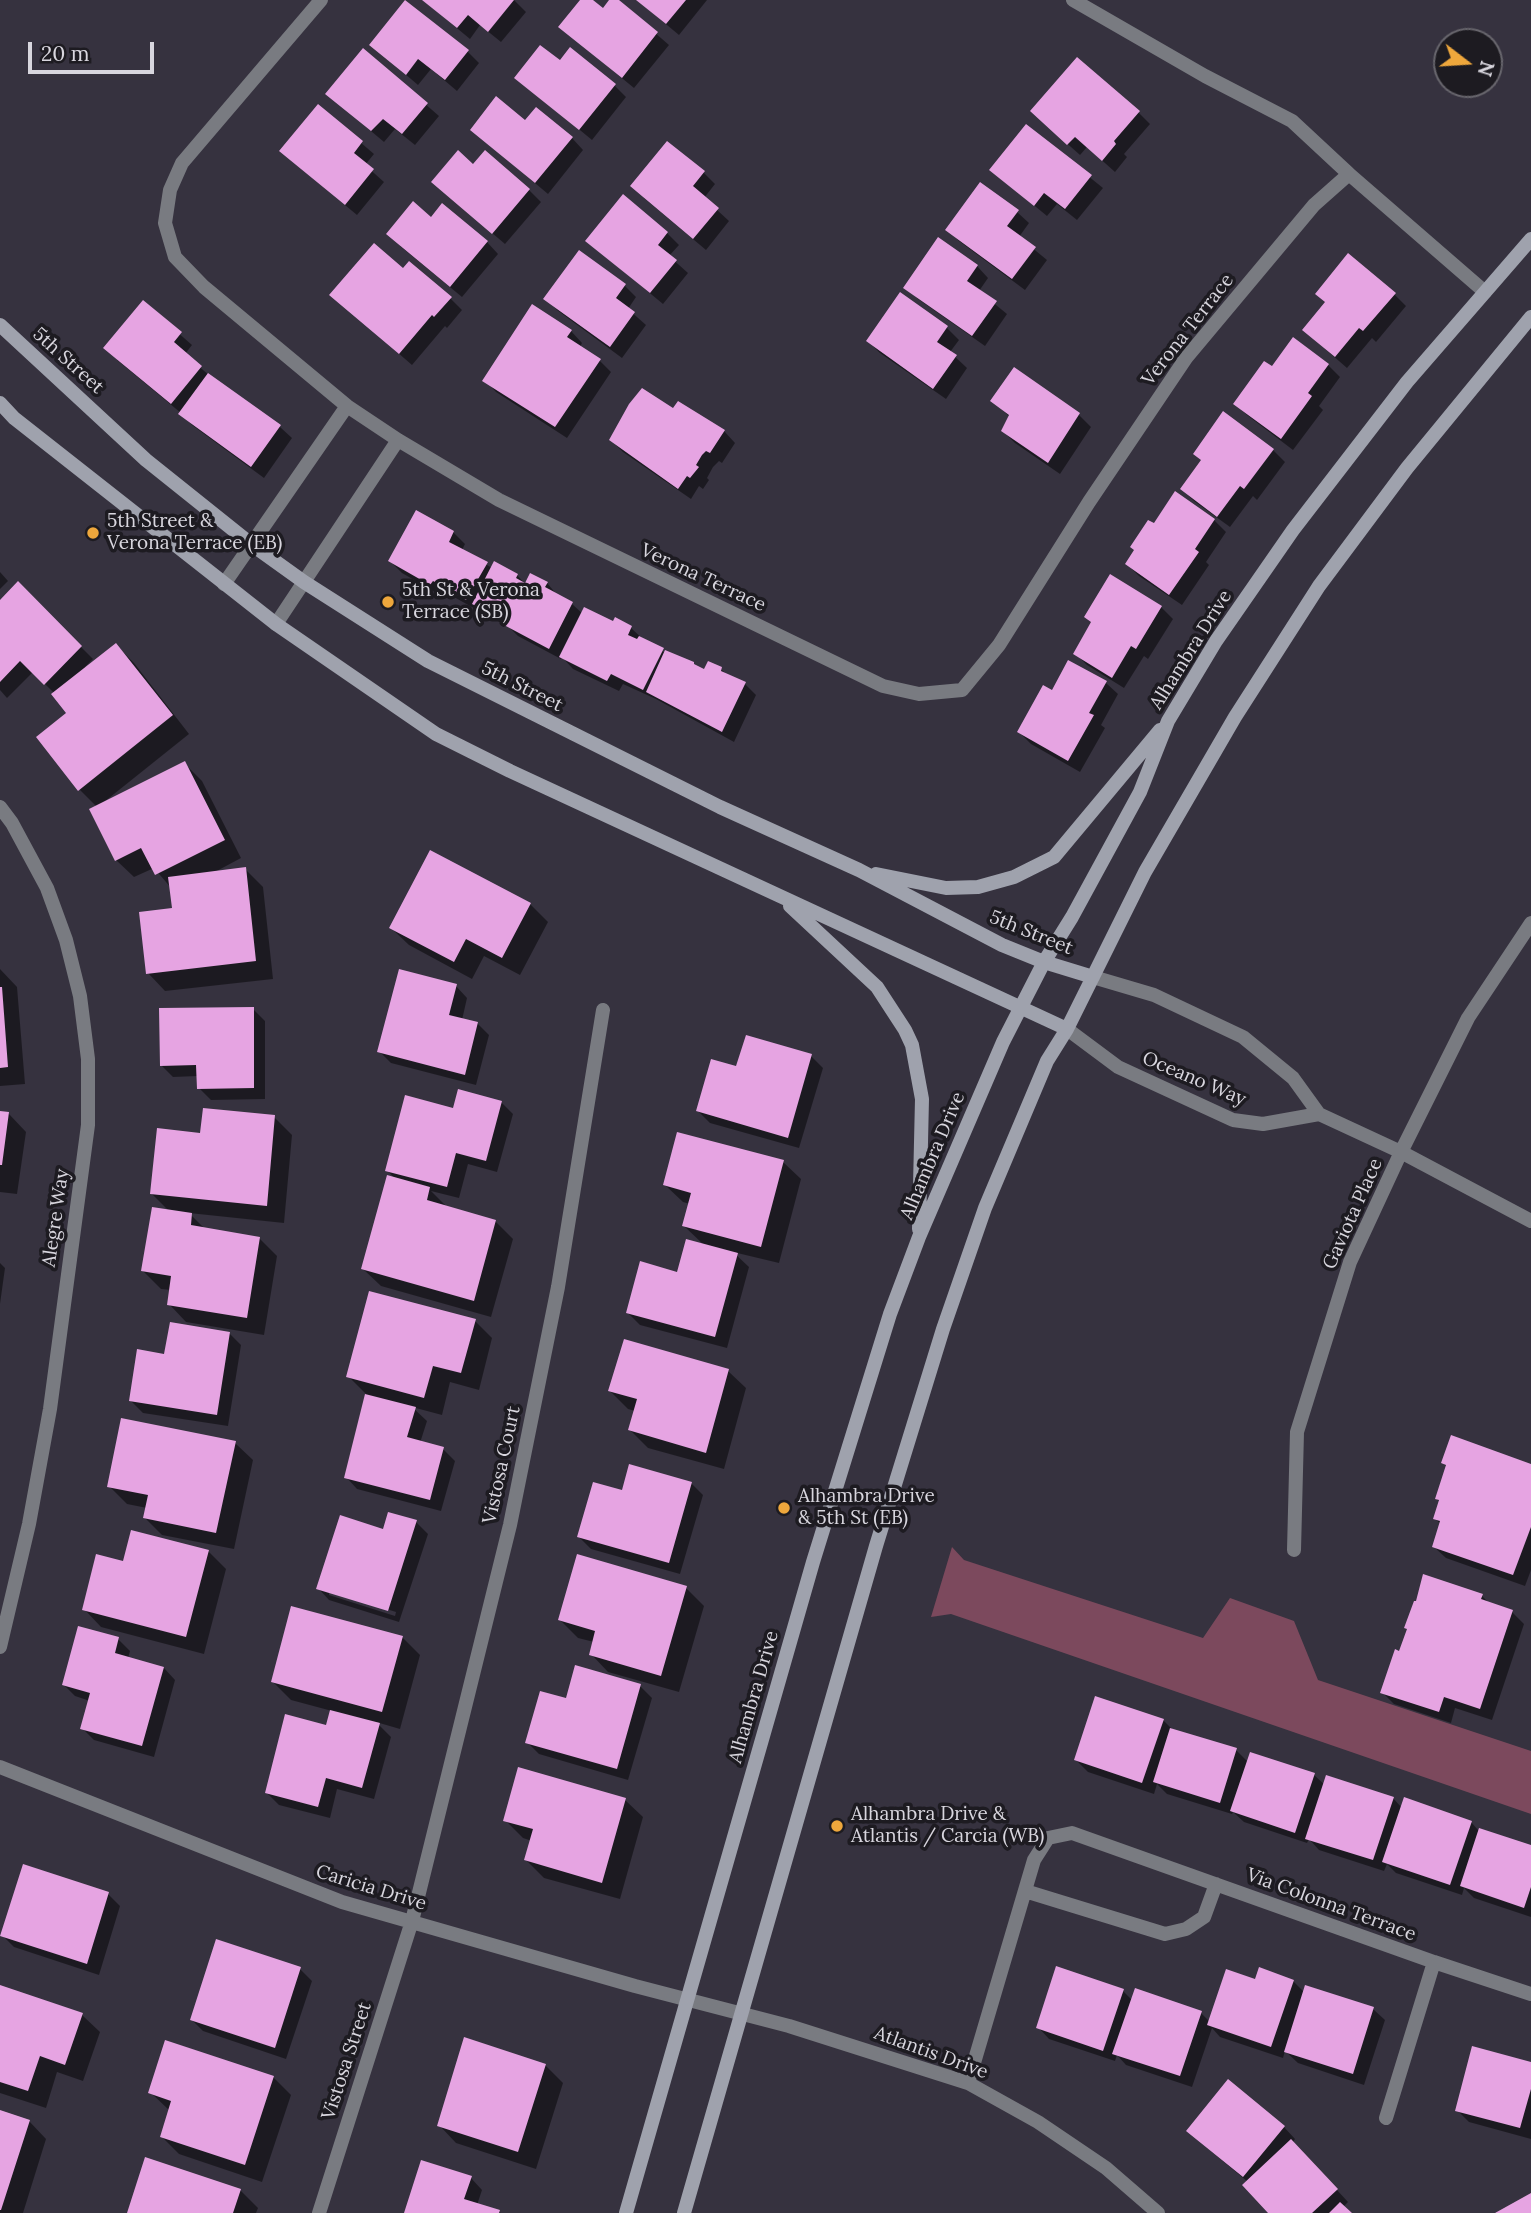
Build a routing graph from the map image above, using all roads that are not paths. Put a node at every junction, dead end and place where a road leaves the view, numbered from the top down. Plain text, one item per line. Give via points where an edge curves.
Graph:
1 (321, 0) edge
2 (1073, 0) edge
3 (1349, 174) junction
4 (1531, 239) edge
5 (1485, 292) junction
6 (1531, 317) edge
7 (0, 325) edge
8 (0, 403) edge
9 (347, 406) junction
10 (398, 440) junction
11 (251, 544) junction
12 (304, 582) junction
13 (224, 584) junction
14 (276, 624) junction
15 (1168, 721) junction
16 (0, 807) edge
17 (859, 870) junction
18 (781, 898) junction
19 (1531, 923) edge
20 (1044, 962) junction
21 (1093, 977) junction
22 (1021, 1007) junction
23 (603, 1010) dead end
24 (1067, 1029) junction
25 (1319, 1114) junction
26 (1401, 1152) junction
27 (1531, 1222) edge
28 (919, 1237) junction
29 (1294, 1550) dead end
30 (0, 1647) edge
31 (0, 1767) edge
32 (1216, 1884) junction
33 (1025, 1891) junction
34 (412, 1922) junction
35 (1434, 1962) junction
36 (1531, 1993) edge
37 (687, 1999) junction
38 (742, 2014) junction
39 (968, 2083) junction
40 (1386, 2118) dead end
41 (319, 2213) edge
42 (626, 2213) edge
43 (684, 2213) edge
44 (1158, 2213) edge

1 - 9 street, Verona Terrace via 182,163 170,190 165,223 175,257 204,287
2 - 3 street via 1292,121
3 - 5 street
3 - 10 street, Verona Terrace via 1314,205 1186,358 999,645 962,690 919,694 883,685 499,500
4 - 5 main road, Alhambra Drive
5 - 15 main road, Alhambra Drive via 1407,382 1293,530 1216,641
6 - 21 main road via 1407,468 1319,586 1159,848
7 - 11 main road, 5th Street via 146,460
8 - 13 main road
9 - 10 street, Verona Terrace
9 - 11 street
10 - 12 street
11 - 12 main road, 5th Street
11 - 13 street
12 - 14 street
12 - 17 main road, 5th Street via 428,661 720,807
13 - 14 main road
14 - 18 main road via 436,734
15 - 17 main road via 1054,857 1014,877 978,887 946,888
15 - 20 main road, Alhambra Drive via 1140,792
16 - 30 street, Alegre Way via 47,888 66,940 80,996 88,1059 88,1125 50,1409
17 - 20 main road, 5th Street
18 - 22 main road
18 - 28 main road via 877,987 912,1045 922,1098
19 - 26 street, Gaviota Place via 1468,1018
20 - 21 main road, 5th Street
20 - 22 main road, Alhambra Drive
21 - 24 main road
21 - 25 street via 1154,995 1243,1037 1293,1078
22 - 24 main road
22 - 28 main road, Alhambra Drive
23 - 34 street, Vistosa Court via 558,1287 510,1525
24 - 25 street, Oceano Way via 1118,1067 1233,1120 1263,1124
24 - 38 main road via 1047,1061 985,1209 943,1329
25 - 26 street
26 - 27 street
26 - 29 street, Gaviota Place via 1350,1262 1297,1432
28 - 37 main road, Alhambra Drive via 890,1314 817,1550
31 - 34 street, Caricia Drive via 342,1902
32 - 33 street, Via Colonna Terrace via 1204,1917 1186,1929 1165,1934
32 - 33 street, Via Colonna Terrace via 1072,1833 1048,1838 1034,1860
32 - 35 street, Via Colonna Terrace
33 - 39 street, Via Colonna Terrace
34 - 37 street, Caricia Drive
34 - 41 street, Vistosa Street
35 - 36 street, Via Colonna Terrace
35 - 40 street, Via Colonna Terrace
37 - 38 street, Caricia Drive
37 - 42 main road, Alhambra Drive
38 - 39 street, Atlantis Drive
38 - 43 main road
39 - 44 street, Atlantis Drive via 1038,2122 1106,2168

